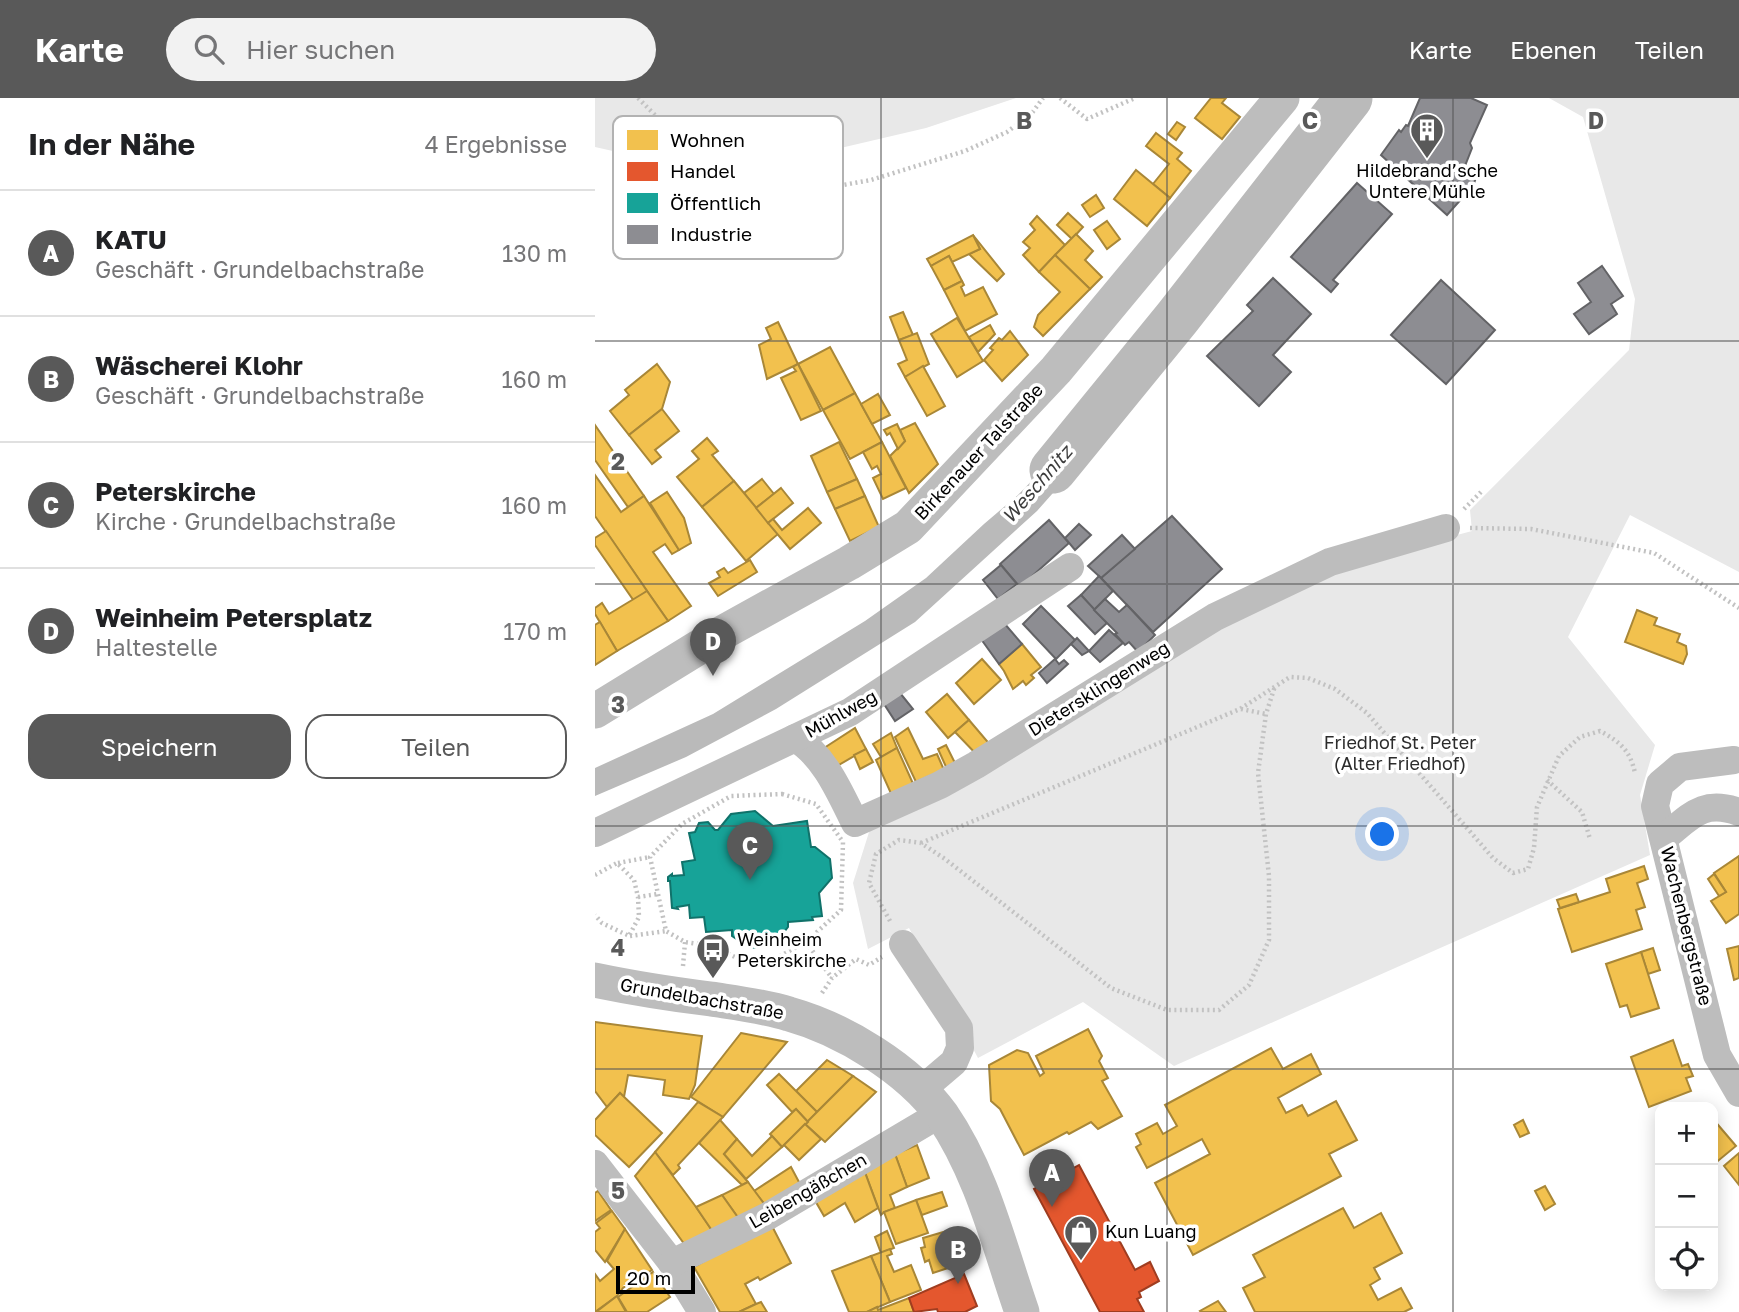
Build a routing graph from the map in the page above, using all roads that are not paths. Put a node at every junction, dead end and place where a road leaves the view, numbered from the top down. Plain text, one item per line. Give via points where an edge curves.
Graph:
1 (1275, 101) edge
2 (1446, 528) road end
3 (1070, 567) dead end
4 (595, 711) edge
5 (795, 738) junction
6 (1734, 760) dead end
7 (1739, 812) edge
8 (595, 833) edge
9 (1665, 838) junction
10 (894, 949) road end
11 (595, 980) edge
12 (1728, 1056) edge
13 (1739, 1093) edge
14 (930, 1102) junction
15 (595, 1164) edge
16 (673, 1264) junction
17 (702, 1312) edge
18 (1022, 1312) edge

1 - 4 main road, Birkenauer Talstraße via 1056,370 908,527
2 - 5 street, Dietersklingenweg via 1330,562 1215,617 976,765 856,823 816,756
3 - 5 street, Mühlweg via 850,712
5 - 8 street, Mühlweg
6 - 9 street via 1680,767 1660,784 1655,806
7 - 9 street, Wachenbergstraße via 1711,806
9 - 12 street, Wachenbergstraße
10 - 14 street, Leibengäßchen via 959,1028 960,1048
11 - 14 main road, Grundelbachstraße via 759,1006 805,1019 871,1051
12 - 13 street, Wachenbergstraße
14 - 16 street, Leibengäßchen via 768,1216
14 - 18 main road, Grundelbachstraße via 967,1159
15 - 16 street
16 - 17 street

